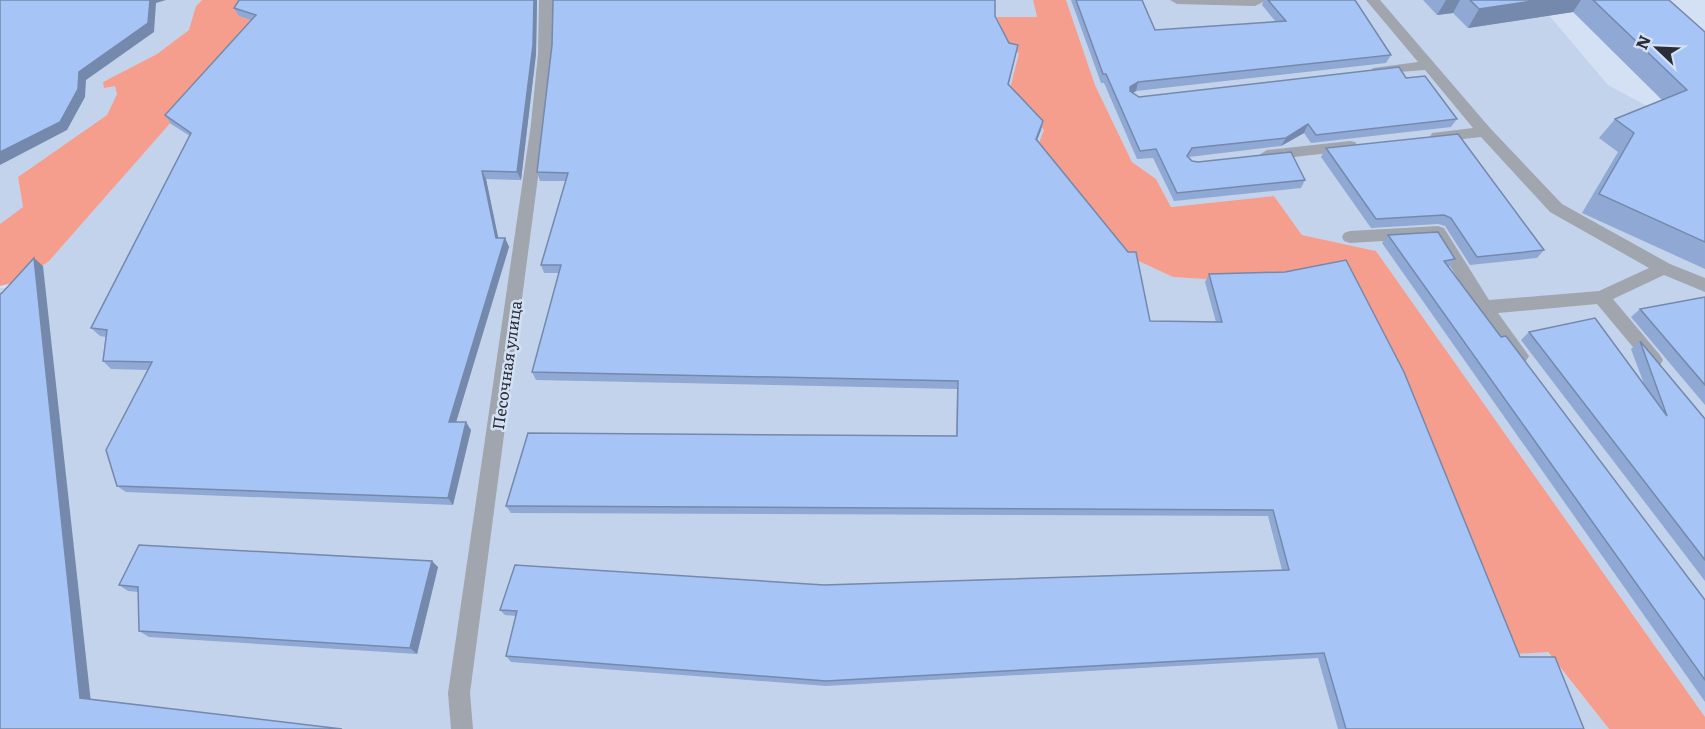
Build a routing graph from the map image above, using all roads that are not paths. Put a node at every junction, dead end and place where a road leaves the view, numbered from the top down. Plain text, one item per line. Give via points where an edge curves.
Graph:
1 (546, 0) edge
2 (1177, 0) edge
3 (1373, 0) edge
4 (1256, 1) edge
5 (1430, 65) junction
6 (1359, 73) edge
7 (1485, 132) junction
8 (1427, 138) edge
9 (1369, 144) edge
10 (1252, 157) edge
11 (1350, 237) dead end
12 (1664, 268) junction
13 (1705, 285) edge
14 (1601, 297) junction
15 (1484, 307) junction
16 (1534, 374) edge
17 (1668, 377) edge
18 (462, 729) edge

1 - 18 street, Песочная улица via 538,124 459,693
2 - 4 street
3 - 5 street
5 - 6 street
5 - 7 street
7 - 8 street
7 - 12 street via 1556,208
9 - 10 street
11 - 15 street via 1438,232
12 - 13 street
12 - 14 street
14 - 15 street
14 - 17 street
15 - 16 street

